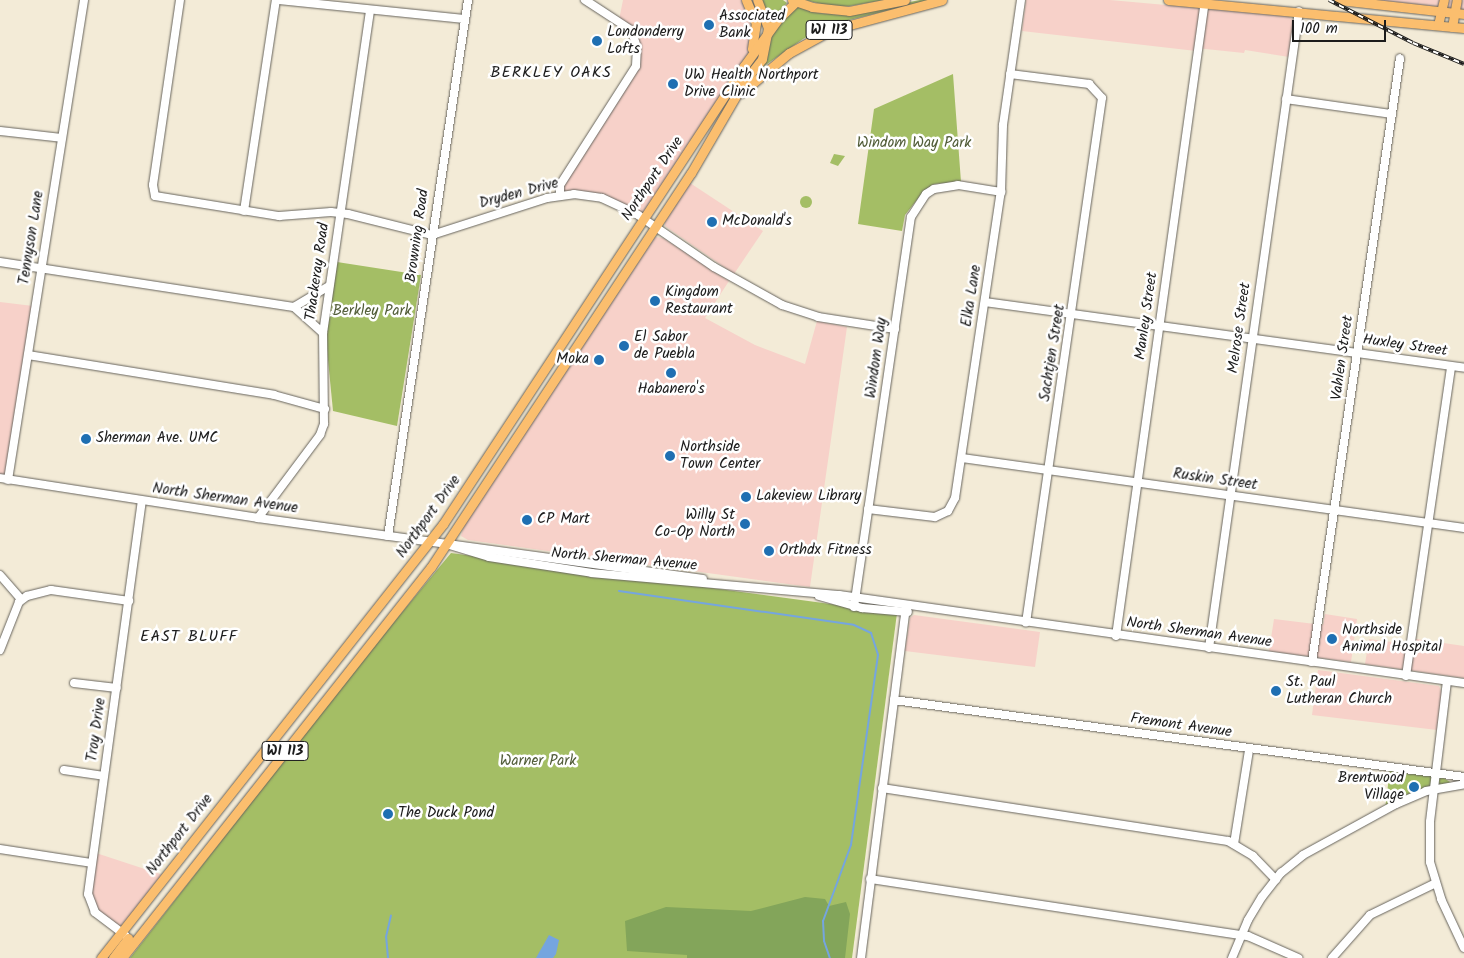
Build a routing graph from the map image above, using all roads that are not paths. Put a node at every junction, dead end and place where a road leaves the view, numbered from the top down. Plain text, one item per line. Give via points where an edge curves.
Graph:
1 (84, 0) edge
2 (180, 0) edge
3 (277, 0) edge
4 (468, 0) edge
5 (585, 0) edge
6 (746, 0) edge
7 (757, 0) edge
8 (905, 0) edge
9 (942, 0) edge
10 (1021, 0) edge
11 (1168, 0) edge
12 (1339, 0) edge
13 (1444, 0) edge
14 (1457, 0) edge
15 (795, 1) edge
16 (1205, 2) edge
17 (370, 10) junction
18 (1441, 11) junction
19 (1298, 12) junction
20 (1454, 13) junction
21 (1464, 14) edge
22 (465, 19) junction
23 (1438, 25) junction
24 (1452, 27) junction
25 (1464, 28) edge
26 (768, 32) junction
27 (1400, 58) dead end
28 (744, 66) junction
29 (1010, 74) junction
30 (735, 98) junction
31 (1286, 99) junction
32 (1392, 114) junction
33 (0, 131) edge
34 (62, 138) junction
35 (1001, 192) junction
36 (560, 196) junction
37 (244, 212) junction
38 (339, 213) junction
39 (643, 219) junction
40 (655, 227) junction
41 (432, 235) junction
42 (0, 262) edge
43 (41, 268) junction
44 (329, 286) junction
45 (985, 302) junction
46 (294, 307) junction
47 (1072, 315) junction
48 (1159, 326) junction
49 (895, 329) junction
50 (323, 333) junction
51 (1252, 338) junction
52 (1357, 353) junction
53 (28, 355) junction
54 (548, 364) junction
55 (1451, 367) junction
56 (1464, 368) edge
57 (546, 392) junction
58 (325, 409) junction
59 (962, 458) junction
60 (1049, 471) junction
61 (4, 479) edge
62 (1137, 484) junction
63 (1230, 496) junction
64 (142, 501) junction
65 (868, 509) junction
66 (1334, 510) junction
67 (258, 518) junction
68 (1428, 523) junction
69 (1464, 528) edge
70 (388, 536) junction
71 (430, 542) junction
72 (446, 544) junction
73 (0, 575) edge
74 (713, 582) junction
75 (815, 594) junction
76 (855, 597) junction
77 (22, 599) junction
78 (129, 601) junction
79 (854, 607) junction
80 (906, 609) junction
81 (1026, 623) junction
82 (1116, 636) junction
83 (1209, 648) junction
84 (0, 650) edge
85 (1312, 662) junction
86 (1406, 676) junction
87 (1447, 681) junction
88 (74, 683) dead end
89 (1464, 683) edge
90 (117, 688) junction
91 (894, 700) junction
92 (1249, 750) junction
93 (64, 770) dead end
94 (1435, 773) junction
95 (104, 776) junction
96 (1464, 777) edge
97 (1464, 784) edge
98 (882, 788) junction
99 (1434, 789) junction
100 (1234, 844) junction
101 (0, 849) edge
102 (91, 863) junction
103 (870, 879) junction
104 (1276, 880) junction
105 (1436, 883) junction
106 (1241, 936) junction
107 (128, 937) junction
108 (1464, 948) edge
109 (102, 958) edge
110 (113, 958) edge
111 (122, 958) edge
112 (861, 958) edge
113 (1232, 958) edge
114 (1298, 958) edge
115 (1332, 958) edge

1 - 34 street, Tennyson Lane
2 - 37 street via 152,185 155,196
3 - 17 street
3 - 37 street
4 - 22 street, Browning Road
5 - 36 street via 631,30 637,47 636,66 560,185
6 - 28 main road via 755,15 757,31
7 - 26 main road via 766,18
8 - 15 main road via 849,11 818,8
9 - 30 main road, WI 113 via 830,30 789,53
10 - 29 street, Elka Lane
11 - 16 main road
12 - 18 main road
13 - 18 main road
14 - 20 main road
15 - 26 main road, WI 113
16 - 19 main road
16 - 48 street, Manley Street
17 - 22 street
17 - 38 street, Thackeray Road
18 - 20 main road
18 - 23 main road
19 - 23 main road
19 - 31 street, Melrose Street
20 - 21 main road
20 - 24 main road
22 - 41 street, Browning Road
23 - 24 main road
24 - 25 main road
26 - 28 main road, WI 113
26 - 30 main road, Northport Drive via 764,55
27 - 32 street, Vahlen Street
28 - 39 main road, Northport Drive / WI 113
29 - 35 street, Elka Lane via 1003,125
29 - 47 street, Sachtjen Street via 1082,82 1096,88 1102,106
30 - 40 main road, Northport Drive / WI 113
31 - 32 street
31 - 51 street, Melrose Street
32 - 52 street, Vahlen Street
33 - 34 street
34 - 43 street, Tennyson Lane
35 - 45 street, Elka Lane
35 - 49 street, Windom Way via 958,185 926,194 911,217
36 - 39 street, Dryden Drive via 602,198
36 - 41 street, Dryden Drive
37 - 38 street via 279,216
38 - 41 street
38 - 44 street, Thackeray Road
39 - 40 street, Dryden Drive
39 - 54 main road, Northport Drive / WI 113
40 - 49 street, Dryden Drive via 756,292 782,305 818,317
40 - 57 main road, Northport Drive / WI 113
41 - 70 street, Browning Road
42 - 43 street
43 - 46 street
43 - 53 street, Tennyson Lane
44 - 46 street
44 - 50 street, Thackeray Road
45 - 47 street, Huxley Street
45 - 59 street, Elka Lane
46 - 50 street
47 - 48 street, Huxley Street
47 - 60 street, Sachtjen Street
48 - 51 street, Huxley Street
48 - 62 street, Manley Street
49 - 65 street, Windom Way
50 - 58 street, Thackeray Road
51 - 52 street, Huxley Street
51 - 63 street, Melrose Street
52 - 55 street, Huxley Street
52 - 66 street, Vahlen Street
53 - 58 street via 274,395
53 - 61 street, Tennyson Lane
54 - 57 main road
54 - 71 main road, Northport Drive / WI 113
55 - 56 street, Huxley Street
55 - 68 street
57 - 72 main road, Northport Drive / WI 113
58 - 67 street, Thackeray Road via 320,435
59 - 60 street, Ruskin Street
59 - 65 street, Elka Lane via 954,503 941,516 930,518
60 - 62 street, Ruskin Street
60 - 81 street, Sachtjen Street
61 - 64 street, North Sherman Avenue
62 - 63 street, Ruskin Street
62 - 82 street, Manley Street
63 - 66 street, Ruskin Street
63 - 83 street, Melrose Street
64 - 67 street, North Sherman Avenue
64 - 78 street, Troy Drive
65 - 76 street, Windom Way
66 - 68 street, Ruskin Street
66 - 85 street, Vahlen Street
67 - 70 street, North Sherman Avenue
68 - 69 street, Ruskin Street
68 - 86 street
70 - 71 street, North Sherman Avenue
71 - 72 street, North Sherman Avenue
71 - 107 main road, Northport Drive / WI 113
72 - 74 street, North Sherman Avenue via 605,563
72 - 74 street, North Sherman Avenue via 489,558 592,573
72 - 107 main road, Northport Drive / WI 113 via 420,581
73 - 77 street
74 - 75 street, North Sherman Avenue
75 - 76 street, North Sherman Avenue
75 - 79 street, North Sherman Avenue
76 - 79 street, Windom Way
76 - 80 street, North Sherman Avenue
77 - 78 street via 51,590
77 - 84 street
78 - 90 street, Troy Drive
79 - 80 street, North Sherman Avenue
80 - 81 street, North Sherman Avenue
80 - 91 street
81 - 82 street, North Sherman Avenue
82 - 83 street, North Sherman Avenue
83 - 85 street, North Sherman Avenue
85 - 86 street, North Sherman Avenue
86 - 87 street, North Sherman Avenue
87 - 89 street, North Sherman Avenue
87 - 94 street
88 - 90 street
90 - 95 street, Troy Drive
91 - 92 street, Fremont Avenue
91 - 98 street
92 - 94 street, Fremont Avenue
92 - 100 street
93 - 95 street
94 - 96 street, Fremont Avenue
94 - 99 street
95 - 102 street, Troy Drive
97 - 99 street
98 - 100 street via 1197,835
98 - 103 street
99 - 104 street via 1396,804 1322,842
99 - 105 street via 1429,838 1430,862
100 - 104 street via 1253,856
101 - 102 street
102 - 107 street, Troy Drive via 88,894 91,906
103 - 106 street
103 - 112 street
104 - 106 street via 1257,905
105 - 108 street
105 - 115 street via 1370,916
106 - 113 street
106 - 114 street via 1252,937
107 - 109 main road, Northport Drive / WI 113
107 - 110 main road
107 - 111 main road, Northport Drive / WI 113

